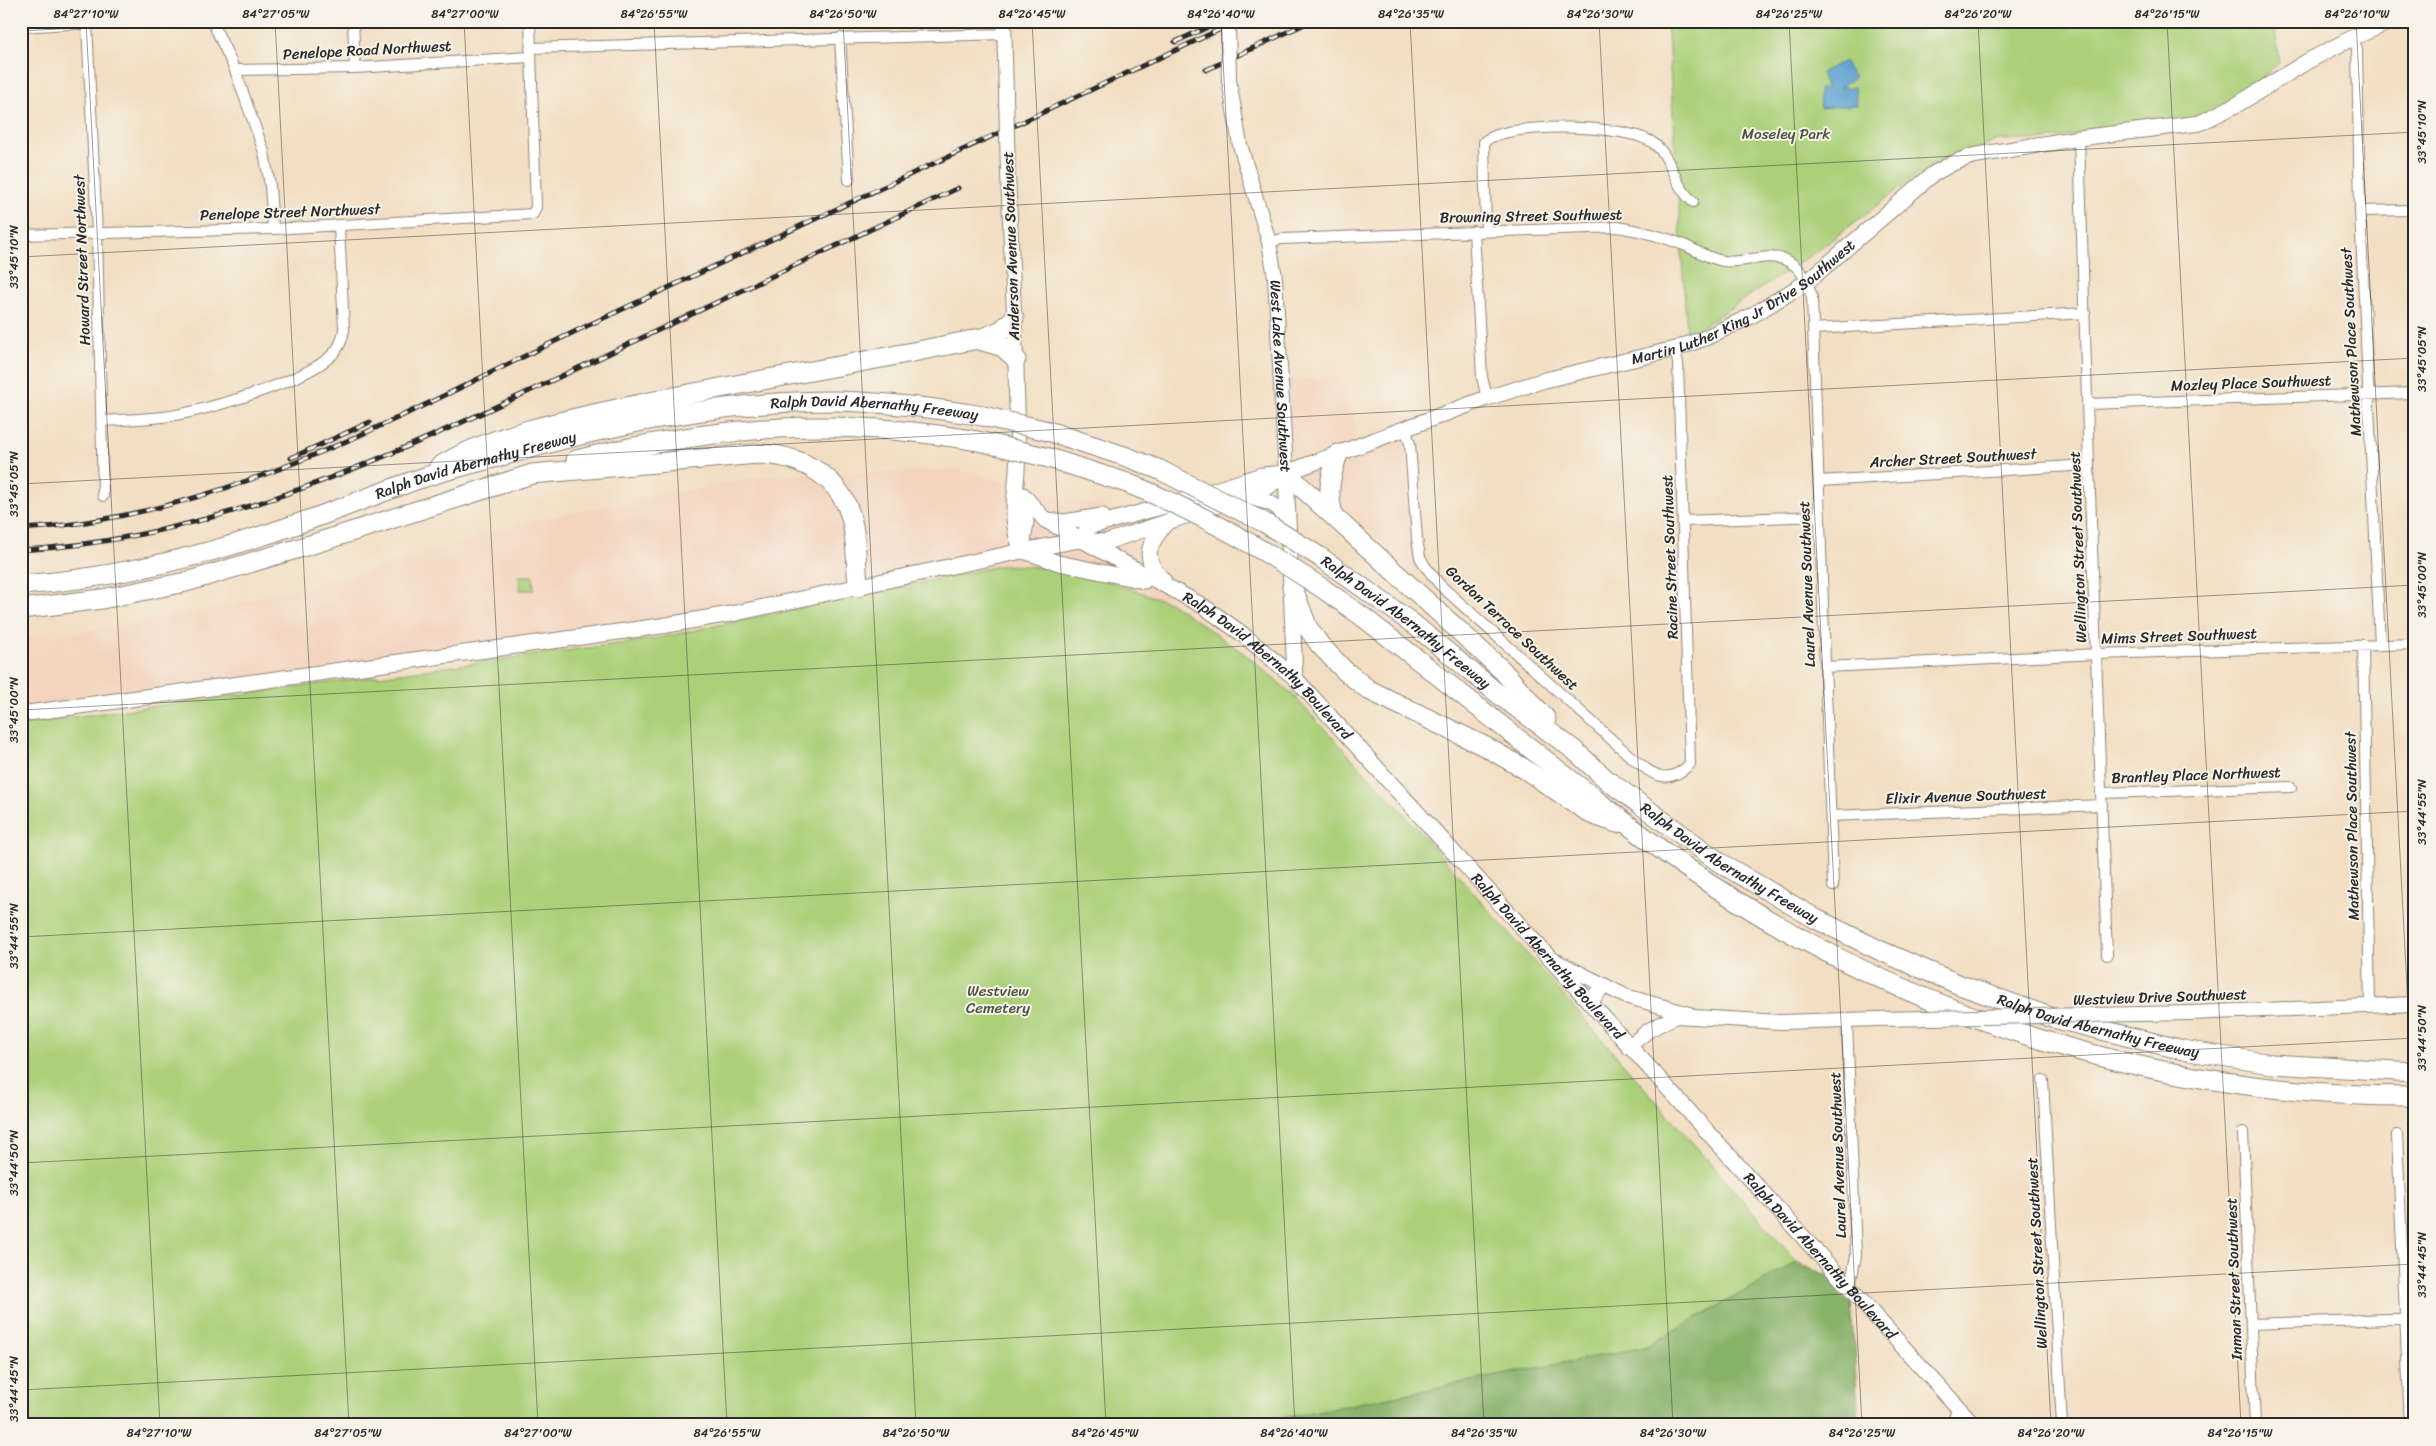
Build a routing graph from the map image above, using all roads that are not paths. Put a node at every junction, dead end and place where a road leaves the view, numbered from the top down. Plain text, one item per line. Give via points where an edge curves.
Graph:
1 (115, 21) edge
2 (212, 21) edge
3 (353, 21) edge
4 (530, 21) edge
5 (1228, 21) edge
6 (2370, 21) edge
7 (2392, 21) edge
8 (87, 24) junction
9 (21, 27) edge
10 (1005, 28) edge
11 (840, 38) junction
12 (2352, 38) junction
13 (530, 52) junction
14 (355, 68) junction
15 (235, 70) junction
16 (2185, 123) junction
17 (2079, 138) junction
18 (849, 180) dead end
19 (1693, 202) dead end
20 (2415, 210) edge
21 (2360, 211) junction
22 (339, 226) junction
23 (273, 229) junction
24 (1474, 231) junction
25 (1486, 231) junction
26 (97, 233) junction
27 (21, 235) edge
28 (1269, 242) junction
29 (1807, 282) junction
30 (2085, 312) junction
31 (1014, 318) junction
32 (1813, 329) junction
33 (976, 339) junction
34 (1675, 349) junction
35 (1016, 359) junction
36 (2415, 393) edge
37 (2368, 394) junction
38 (1487, 398) junction
39 (2088, 404) junction
40 (102, 421) junction
41 (1406, 430) junction
42 (1338, 454) junction
43 (2088, 466) junction
44 (1017, 472) junction
45 (1286, 473) junction
46 (532, 474) junction
47 (423, 478) junction
48 (1819, 481) junction
49 (1023, 495) junction
50 (103, 496) dead end
51 (1243, 497) junction
52 (1333, 515) junction
53 (1820, 516) junction
54 (1045, 520) junction
55 (1684, 521) junction
56 (1288, 522) junction
57 (1166, 524) junction
58 (1079, 540) junction
59 (1022, 551) junction
60 (21, 585) edge
61 (1168, 586) junction
62 (858, 587) junction
63 (1292, 587) junction
64 (21, 609) edge
65 (2415, 644) edge
66 (2363, 645) junction
67 (2380, 645) junction
68 (2097, 654) junction
69 (1825, 667) junction
70 (1295, 678) junction
71 (21, 714) edge
72 (1574, 750) junction
73 (1690, 764) joint
74 (2291, 787) dead end
75 (2102, 793) junction
76 (2102, 805) junction
77 (1831, 816) junction
78 (1632, 828) junction
79 (1833, 886) dead end
80 (2107, 955) dead end
81 (1552, 959) junction
82 (1603, 986) junction
83 (1590, 1002) junction
84 (2415, 1004) edge
85 (2370, 1006) junction
86 (1696, 1016) junction
87 (1847, 1021) junction
88 (1628, 1047) junction
89 (2415, 1072) edge
90 (2043, 1080) dead end
91 (2415, 1096) edge
92 (2243, 1132) dead end
93 (2397, 1135) dead end
94 (1850, 1286) junction
95 (2410, 1318) edge
96 (2251, 1324) junction
97 (1958, 1407) junction
98 (1951, 1425) edge
99 (1974, 1425) edge
100 (2062, 1425) edge
101 (2255, 1425) edge
102 (2410, 1425) edge

1 - 8 street
2 - 15 street
3 - 14 street
4 - 13 street, Penelope Street Northwest
5 - 28 street, West Lake Avenue Southwest, bridge via 1229,80 1240,145
6 - 16 main road, Martin Luther King Jr Drive Southwest via 2340,34 2226,101 2195,114
7 - 12 main road, Martin Luther King Jr Drive Southwest
8 - 9 street
8 - 26 street, Howard Street Northwest
10 - 11 street, Penelope Road Northwest
10 - 31 street, Anderson Avenue Southwest, bridge
11 - 13 street, Penelope Road Northwest
11 - 18 street
12 - 16 main road, Martin Luther King Jr Drive Southwest via 2230,109 2200,123
12 - 21 street, Mathewson Place Southwest via 2356,48
13 - 14 street, Penelope Road Northwest
13 - 22 street, Penelope Street Northwest via 536,188 533,214
14 - 15 street, Penelope Road Northwest
15 - 23 street via 264,152
16 - 17 main road, Martin Luther King Jr Drive Southwest
17 - 29 main road, Martin Luther King Jr Drive Southwest via 1972,156 1952,163 1933,174
17 - 30 street, Wellington Street Southwest
19 - 25 street via 1679,186 1663,153 1642,136 1626,131 1576,128 1509,131 1490,136 1484,142
20 - 21 street
21 - 37 street, Mathewson Place Southwest
22 - 23 street, Penelope Street Northwest
22 - 40 street via 344,330 341,345 332,355 275,385 218,405 164,417
23 - 26 street, Penelope Street Northwest
24 - 25 street, Browning Street Southwest
24 - 28 street, Browning Street Southwest
24 - 38 street via 1482,378
25 - 29 street, Browning Street Southwest via 1618,227 1652,233 1724,261 1783,259 1798,268
26 - 27 street, Penelope Street Northwest
26 - 40 street, Howard Street Northwest
28 - 45 street, West Lake Avenue Southwest via 1275,277
29 - 32 street, Laurel Avenue Southwest via 1812,297
29 - 34 main road, Martin Luther King Jr Drive Southwest via 1751,316
30 - 32 street
30 - 39 street, Wellington Street Southwest
31 - 33 highway via 994,334
31 - 35 street, Anderson Avenue Southwest
32 - 48 street, Laurel Avenue Southwest
33 - 35 highway via 1003,347
33 - 47 highway via 678,396 543,427 459,454
34 - 38 main road, Martin Luther King Jr Drive Southwest via 1545,380
34 - 55 street, Racine Street Southwest
35 - 44 main road, Anderson Avenue Southwest
36 - 37 street, Mozley Place Southwest
37 - 39 street, Mozley Place Southwest
37 - 67 street, Mathewson Place Southwest
38 - 41 main road, Martin Luther King Jr Drive Southwest
39 - 43 street, Wellington Street Southwest
40 - 50 street, Howard Street Northwest
41 - 42 main road, Martin Luther King Jr Drive Southwest
41 - 73 street, Gordon Terrace Southwest via 1420,557 1440,585 1650,772 1664,777 1674,776
42 - 45 main road, Martin Luther King Jr Drive Southwest
42 - 52 highway via 1329,479 1328,498
43 - 48 street, Archer Street Southwest
43 - 68 street, Wellington Street Southwest
44 - 49 main road, Anderson Avenue Southwest
44 - 59 main road, Anderson Avenue Southwest via 1014,533
45 - 51 main road via 1268,487
45 - 52 highway
45 - 54 main road via 1260,468 1104,516 1064,522
45 - 56 main road, West Lake Avenue Southwest
45 - 58 main road via 1262,475 1091,526
46 - 62 highway via 745,454 790,457 825,477 850,513
46 - 64 highway via 186,582 102,599
46 - 78 highway, Ralph David Abernathy Freeway, bridge via 639,446 760,428 816,426 873,427 984,442 1049,458 1127,483 1214,522 1363,616
47 - 60 highway, Ralph David Abernathy Freeway via 294,525 194,554 92,577
47 - 72 highway, Ralph David Abernathy Freeway, bridge via 587,433 731,406 785,402 874,403 983,416 1048,431 1160,470 1265,523 1320,557 1412,623 1497,693
48 - 53 street, Laurel Avenue Southwest
49 - 54 main road, Ralph David Abernathy Boulevard
49 - 59 main road, Anderson Avenue Southwest via 1026,522
51 - 56 main road via 1273,503
51 - 57 main road
52 - 72 highway via 1502,670
53 - 55 street
53 - 69 street, Laurel Avenue Southwest
54 - 58 main road, Ralph David Abernathy Boulevard
55 - 73 street, Racine Street Southwest
56 - 63 main road, West Lake Avenue Southwest
57 - 58 main road via 1106,542
57 - 61 main road via 1150,543 1148,553 1154,571
58 - 59 main road
58 - 61 main road, Ralph David Abernathy Boulevard
59 - 61 main road via 1059,563
59 - 62 main road
61 - 70 main road, Ralph David Abernathy Boulevard via 1241,633
62 - 71 main road via 661,626
63 - 70 main road, West Lake Avenue Southwest
63 - 78 highway via 1308,628 1320,645 1369,690 1486,747 1591,814
65 - 67 street, Mims Street Southwest
66 - 67 street, Mims Street Southwest
66 - 68 street, Mims Street Southwest
66 - 85 street, Mathewson Place Southwest
68 - 69 street, Mims Street Southwest
68 - 75 street, Wellington Street Southwest
69 - 77 street, Laurel Avenue Southwest
70 - 81 main road, Ralph David Abernathy Boulevard
72 - 89 highway, Ralph David Abernathy Freeway via 1607,780 1719,862 1845,934 1910,965 1970,988 2053,1018 2183,1050 2272,1064
74 - 75 street, Brantley Place Northwest
75 - 76 street, Wellington Street Southwest
76 - 77 street, Elixir Avenue Southwest
76 - 80 street, Wellington Street Southwest
77 - 79 street, Laurel Avenue Southwest
78 - 91 highway, Ralph David Abernathy Freeway via 1689,870 1804,939 1850,963 1987,1022 2108,1058 2203,1078 2334,1094
81 - 82 street, Westview Drive Southwest
81 - 83 main road, Ralph David Abernathy Boulevard
82 - 83 main road
82 - 86 street, Westview Drive Southwest via 1625,996
83 - 88 main road, Ralph David Abernathy Boulevard
84 - 85 street, Westview Drive Southwest
85 - 87 street, Westview Drive Southwest, bridge
86 - 87 street, Westview Drive Southwest via 1755,1022
86 - 88 street, Westview Drive Southwest via 1676,1016 1664,1021
87 - 94 street, Laurel Avenue Southwest via 1856,1256
88 - 94 main road, Ralph David Abernathy Boulevard
90 - 100 street, Wellington Street Southwest
92 - 96 street, Inman Street Southwest
93 - 95 street
94 - 97 main road, Ralph David Abernathy Boulevard
95 - 96 street
95 - 102 street
96 - 101 street, Inman Street Southwest
97 - 98 street
97 - 99 main road, Ralph David Abernathy Boulevard

